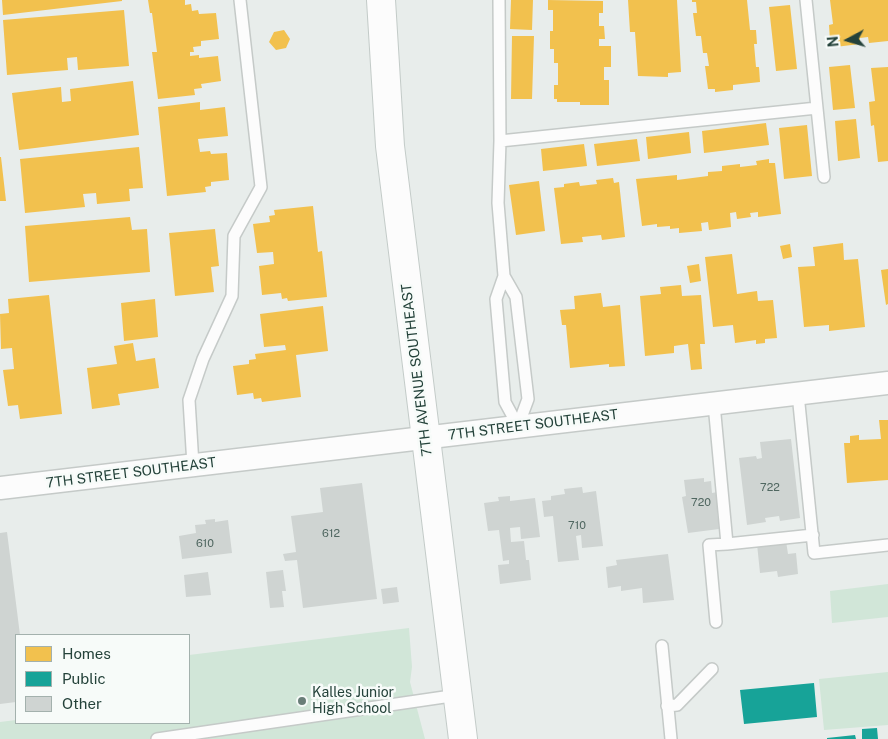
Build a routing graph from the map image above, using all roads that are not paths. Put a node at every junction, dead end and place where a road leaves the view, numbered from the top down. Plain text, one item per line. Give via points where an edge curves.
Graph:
1 (240, 0) edge
2 (381, 0) edge
3 (499, 0) edge
4 (806, 0) edge
5 (817, 108) junction
6 (500, 141) junction
7 (824, 177) dead end
8 (504, 276) junction
9 (888, 383) edge
10 (798, 394) junction
11 (714, 404) junction
12 (518, 426) junction
13 (425, 438) junction
14 (193, 465) junction
15 (0, 488) edge
16 (812, 535) junction
17 (727, 544) junction
18 (888, 546) edge
19 (716, 622) dead end
20 (662, 646) dead end
21 (712, 669) dead end
22 (458, 695) junction
23 (667, 706) junction
24 (157, 739) edge
25 (463, 739) edge
26 (670, 739) edge

1 - 14 lane via 261,188 234,236 232,296 203,359 189,400
2 - 13 street, 7TH AVENUE SOUTHEAST via 390,146
3 - 6 lane
4 - 5 lane
5 - 6 lane
5 - 7 lane
6 - 8 lane via 498,203
8 - 12 lane via 496,299 504,392 505,402
8 - 12 lane via 516,297 528,399
9 - 10 street, 7TH STREET SOUTHEAST
10 - 11 street, 7TH STREET SOUTHEAST
10 - 16 lane
11 - 12 street, 7TH STREET SOUTHEAST
11 - 17 lane
12 - 13 street, 7TH STREET SOUTHEAST
13 - 14 street, 7TH STREET SOUTHEAST
13 - 22 street, 7TH AVENUE SOUTHEAST
14 - 15 street, 7TH STREET SOUTHEAST
16 - 17 lane
16 - 18 lane via 814,553
17 - 19 lane via 709,545
20 - 23 lane
21 - 23 lane via 677,705
22 - 24 lane
22 - 25 street, 7TH AVENUE SOUTHEAST
23 - 26 lane

